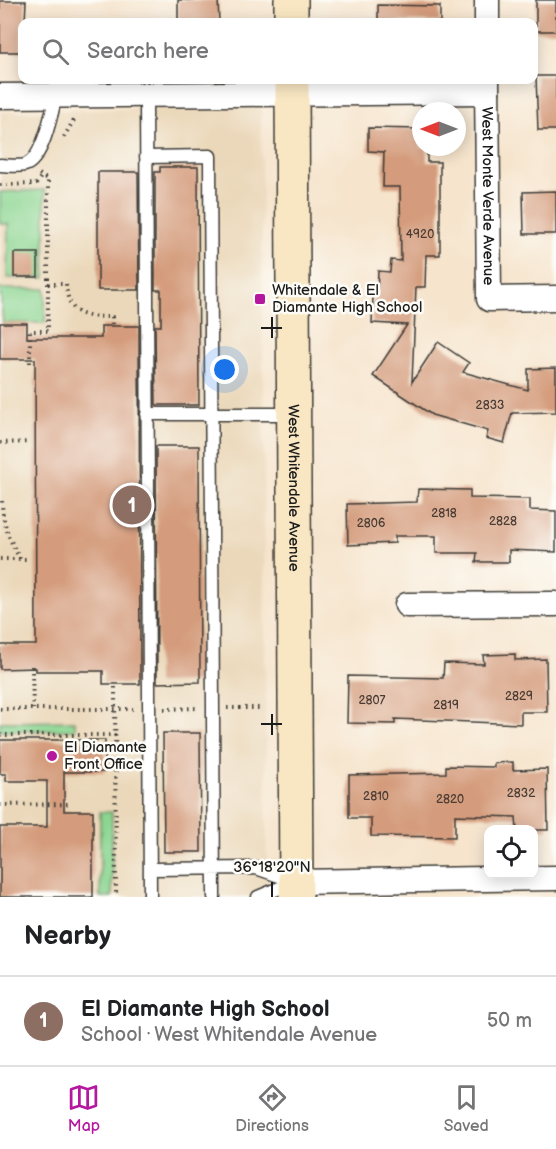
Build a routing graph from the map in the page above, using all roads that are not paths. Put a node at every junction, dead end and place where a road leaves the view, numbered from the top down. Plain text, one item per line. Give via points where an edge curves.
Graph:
1 (291, 0) edge
2 (487, 0) edge
3 (291, 18) edge
4 (487, 18) edge
5 (292, 86) edge
6 (487, 86) edge
7 (56, 95) junction
8 (146, 95) junction
9 (0, 96) edge
10 (146, 157) junction
11 (0, 165) edge
12 (556, 298) edge
13 (212, 413) junction
14 (147, 414) junction
15 (293, 414) junction
16 (556, 604) edge
17 (407, 605) dead end
18 (214, 868) junction
19 (150, 869) junction
20 (556, 878) edge
21 (296, 889) edge
22 (150, 897) edge
23 (214, 897) edge
24 (258, 897) edge

1 - 3 street
2 - 4 street
5 - 6 street
5 - 8 street
5 - 15 street, West Whitendale Avenue
6 - 12 street, West Monte Verde Avenue via 489,299
7 - 8 street
7 - 9 street
7 - 11 lane via 46,135 34,158 26,165
8 - 10 lane
10 - 13 lane via 210,156
10 - 14 lane
13 - 14 lane
13 - 15 lane
13 - 18 lane
14 - 19 lane
15 - 21 street, West Whitendale Avenue
16 - 17 street
18 - 19 lane
18 - 21 lane via 256,868
18 - 23 lane
19 - 22 lane
20 - 21 street
21 - 24 lane

